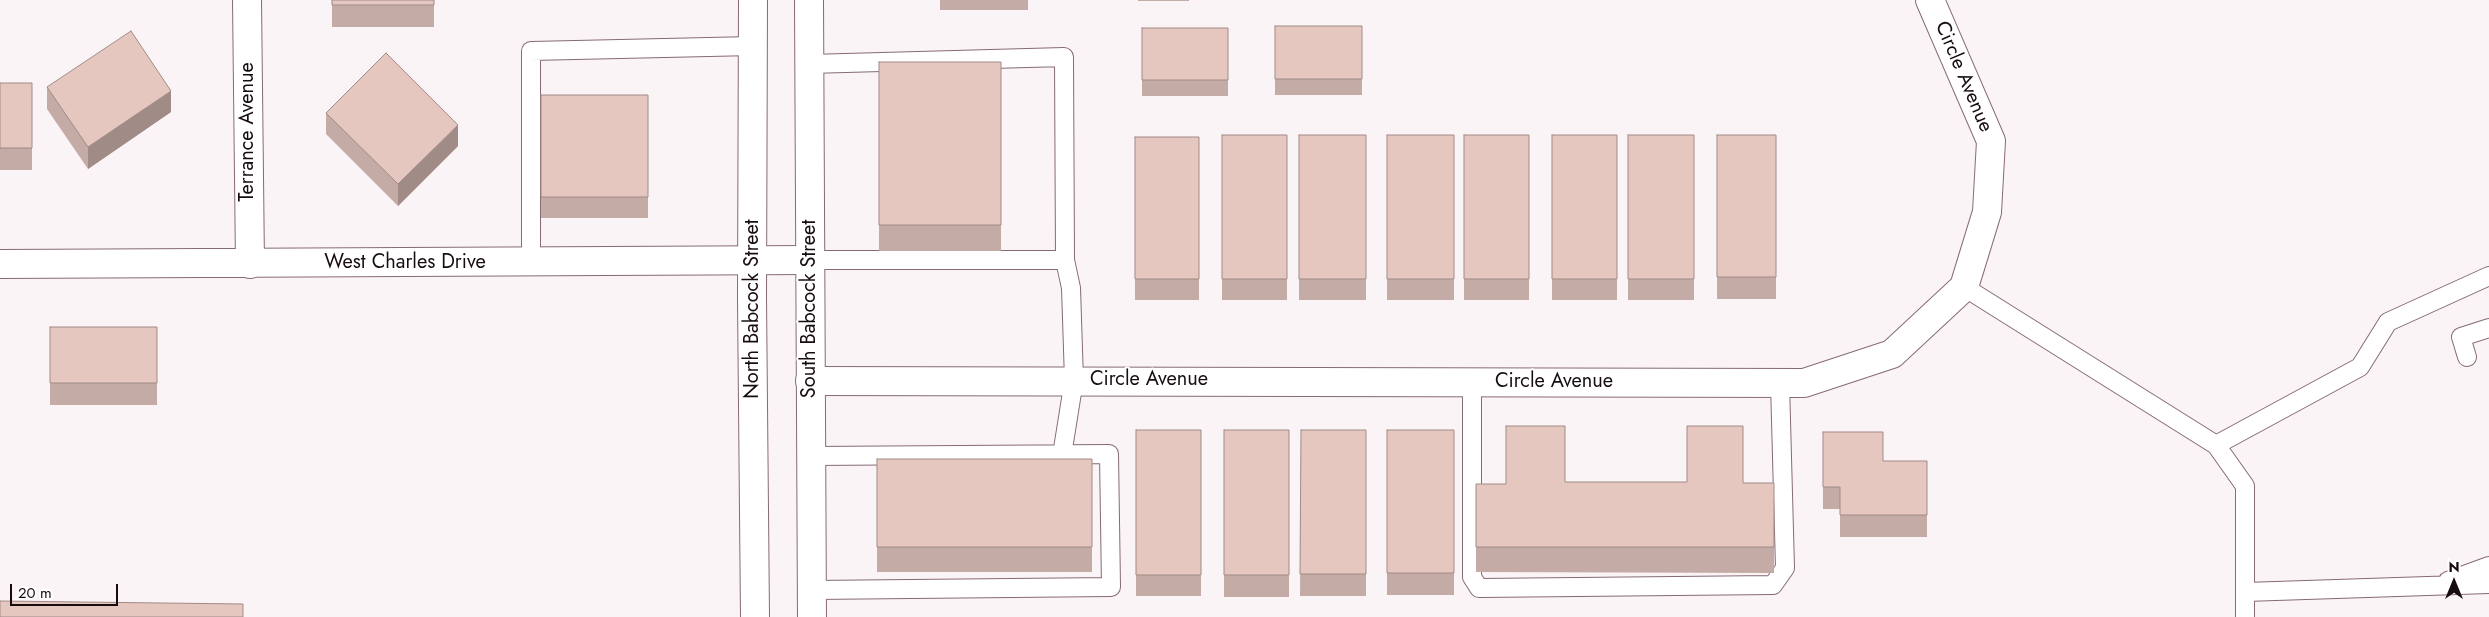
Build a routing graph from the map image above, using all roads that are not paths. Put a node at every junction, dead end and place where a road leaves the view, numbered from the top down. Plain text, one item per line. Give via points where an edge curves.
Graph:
1 (247, 0) edge
2 (753, 0) edge
3 (809, 0) edge
4 (1930, 0) edge
5 (753, 46) junction
6 (809, 64) junction
7 (752, 260) junction
8 (810, 260) junction
9 (1065, 260) junction
10 (530, 263) junction
11 (0, 264) edge
12 (250, 264) junction
13 (2489, 276) edge
14 (1964, 287) junction
15 (2489, 328) edge
16 (2467, 357) dead end
17 (1074, 380) junction
18 (810, 381) junction
19 (1472, 382) junction
20 (1780, 383) junction
21 (2216, 445) junction
22 (1062, 455) junction
23 (811, 456) junction
24 (2489, 566) edge
25 (2489, 584) edge
26 (2434, 586) junction
27 (812, 590) junction
28 (2245, 592) junction
29 (755, 617) edge
30 (812, 617) edge
31 (2245, 617) edge

1 - 12 street, Terrance Avenue
2 - 5 street, North Babcock Street
3 - 6 street, South Babcock Street
4 - 14 street, Circle Avenue via 1991,141 1988,212
5 - 7 street, North Babcock Street
5 - 10 lane via 530,51
6 - 8 street, South Babcock Street
6 - 9 lane via 1064,57
7 - 8 street, West Charles Drive
7 - 10 street, West Charles Drive
7 - 29 street, North Babcock Street
8 - 9 lane
8 - 18 street, South Babcock Street
9 - 17 lane via 1071,288
10 - 12 street, West Charles Drive
11 - 12 street, West Charles Drive
13 - 21 lane via 2388,322 2360,368
14 - 20 street, Circle Avenue via 1892,354 1804,383
14 - 21 lane
15 - 16 lane via 2461,337
17 - 18 street, Circle Avenue
17 - 19 street, Circle Avenue
17 - 22 lane
18 - 23 street, South Babcock Street
19 - 20 street, Circle Avenue
19 - 20 lane via 1472,577 1479,588 1773,585 1785,568
21 - 28 lane via 2245,486
22 - 23 lane
22 - 27 lane via 1109,454 1110,587
23 - 27 street, South Babcock Street
24 - 26 lane
25 - 26 lane
26 - 28 lane
27 - 30 street, South Babcock Street
28 - 31 lane

